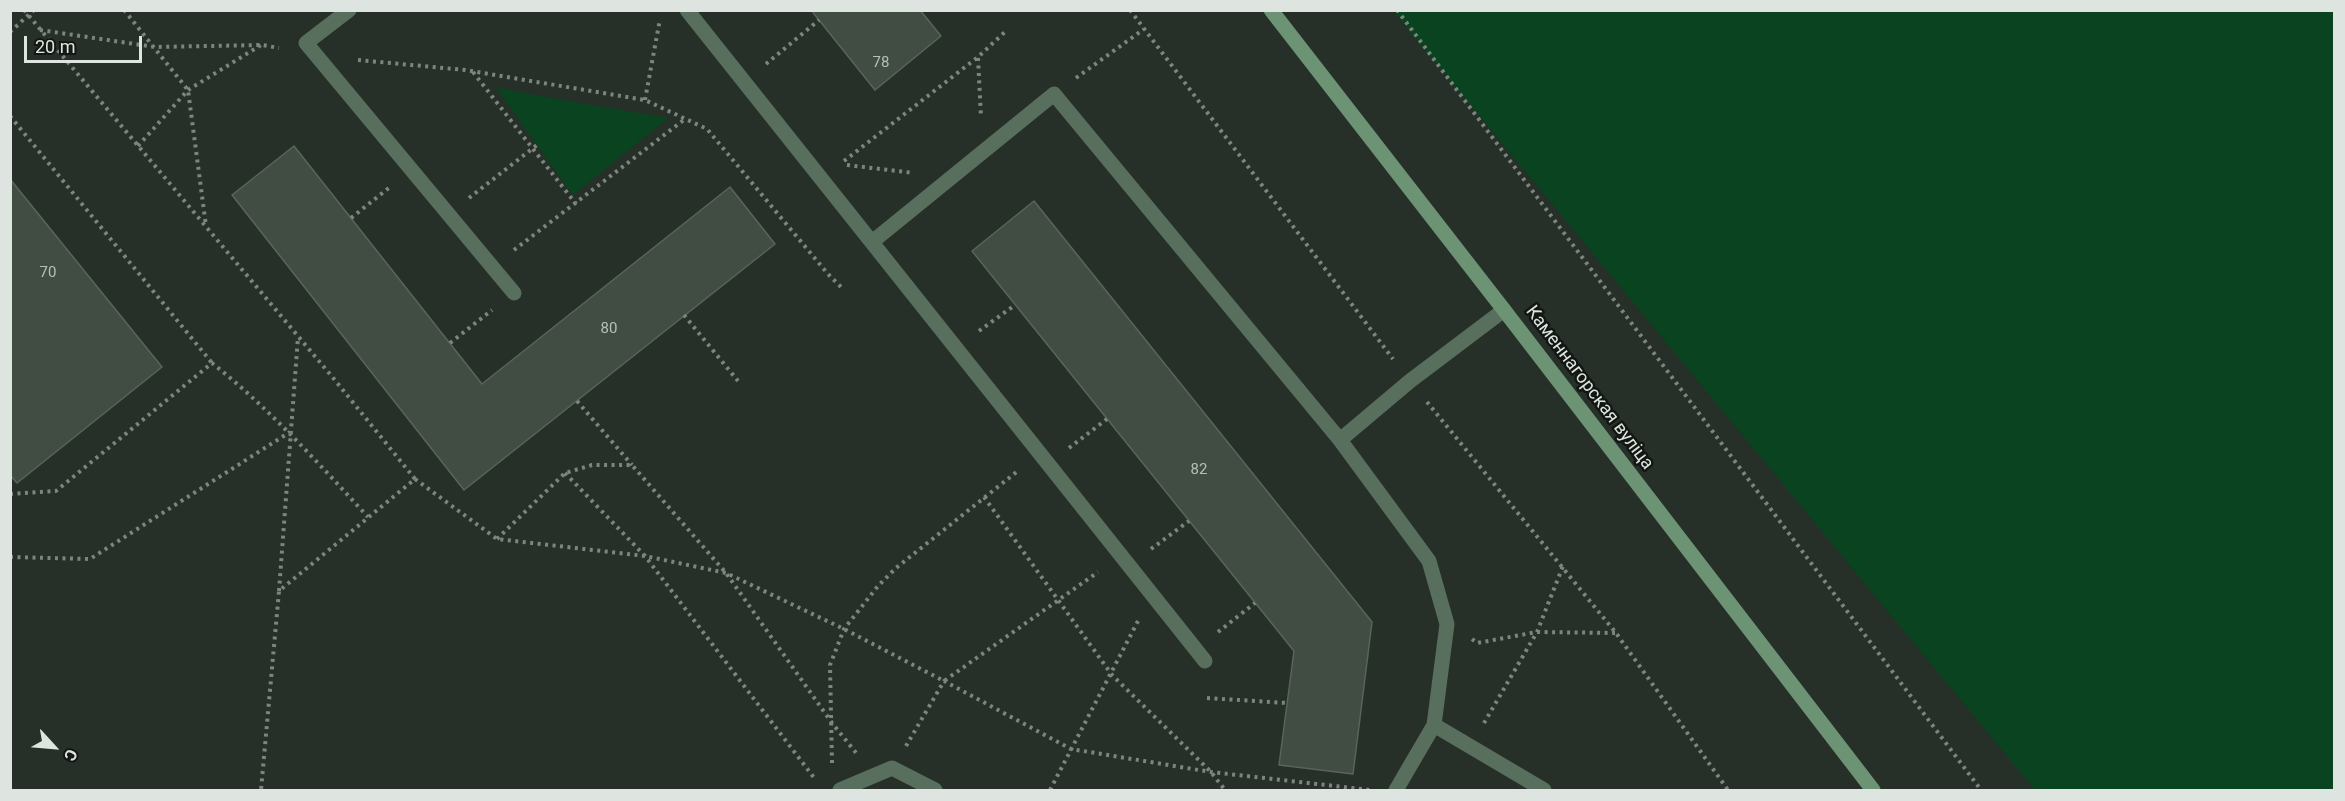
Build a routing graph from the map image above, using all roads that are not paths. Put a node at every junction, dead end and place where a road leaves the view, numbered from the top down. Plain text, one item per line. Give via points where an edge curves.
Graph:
1 (349, 10) edge
2 (687, 10) edge
3 (1271, 10) edge
4 (872, 242) junction
5 (514, 293) road end
6 (1504, 310) junction
7 (1340, 440) junction
8 (1200, 656) road end
9 (1434, 725) junction
10 (840, 790) edge
11 (935, 790) edge
12 (1396, 790) edge
13 (1545, 790) edge
14 (1873, 790) edge

1 - 5 lane via 306,43
2 - 4 lane
3 - 6 main road, Каменнагорская вуліца
4 - 7 lane via 1054,94
4 - 8 lane
6 - 7 lane
6 - 14 main road, Каменнагорская вуліца
7 - 9 lane via 1429,561 1448,624
9 - 12 lane
9 - 13 lane
10 - 11 lane via 892,768

